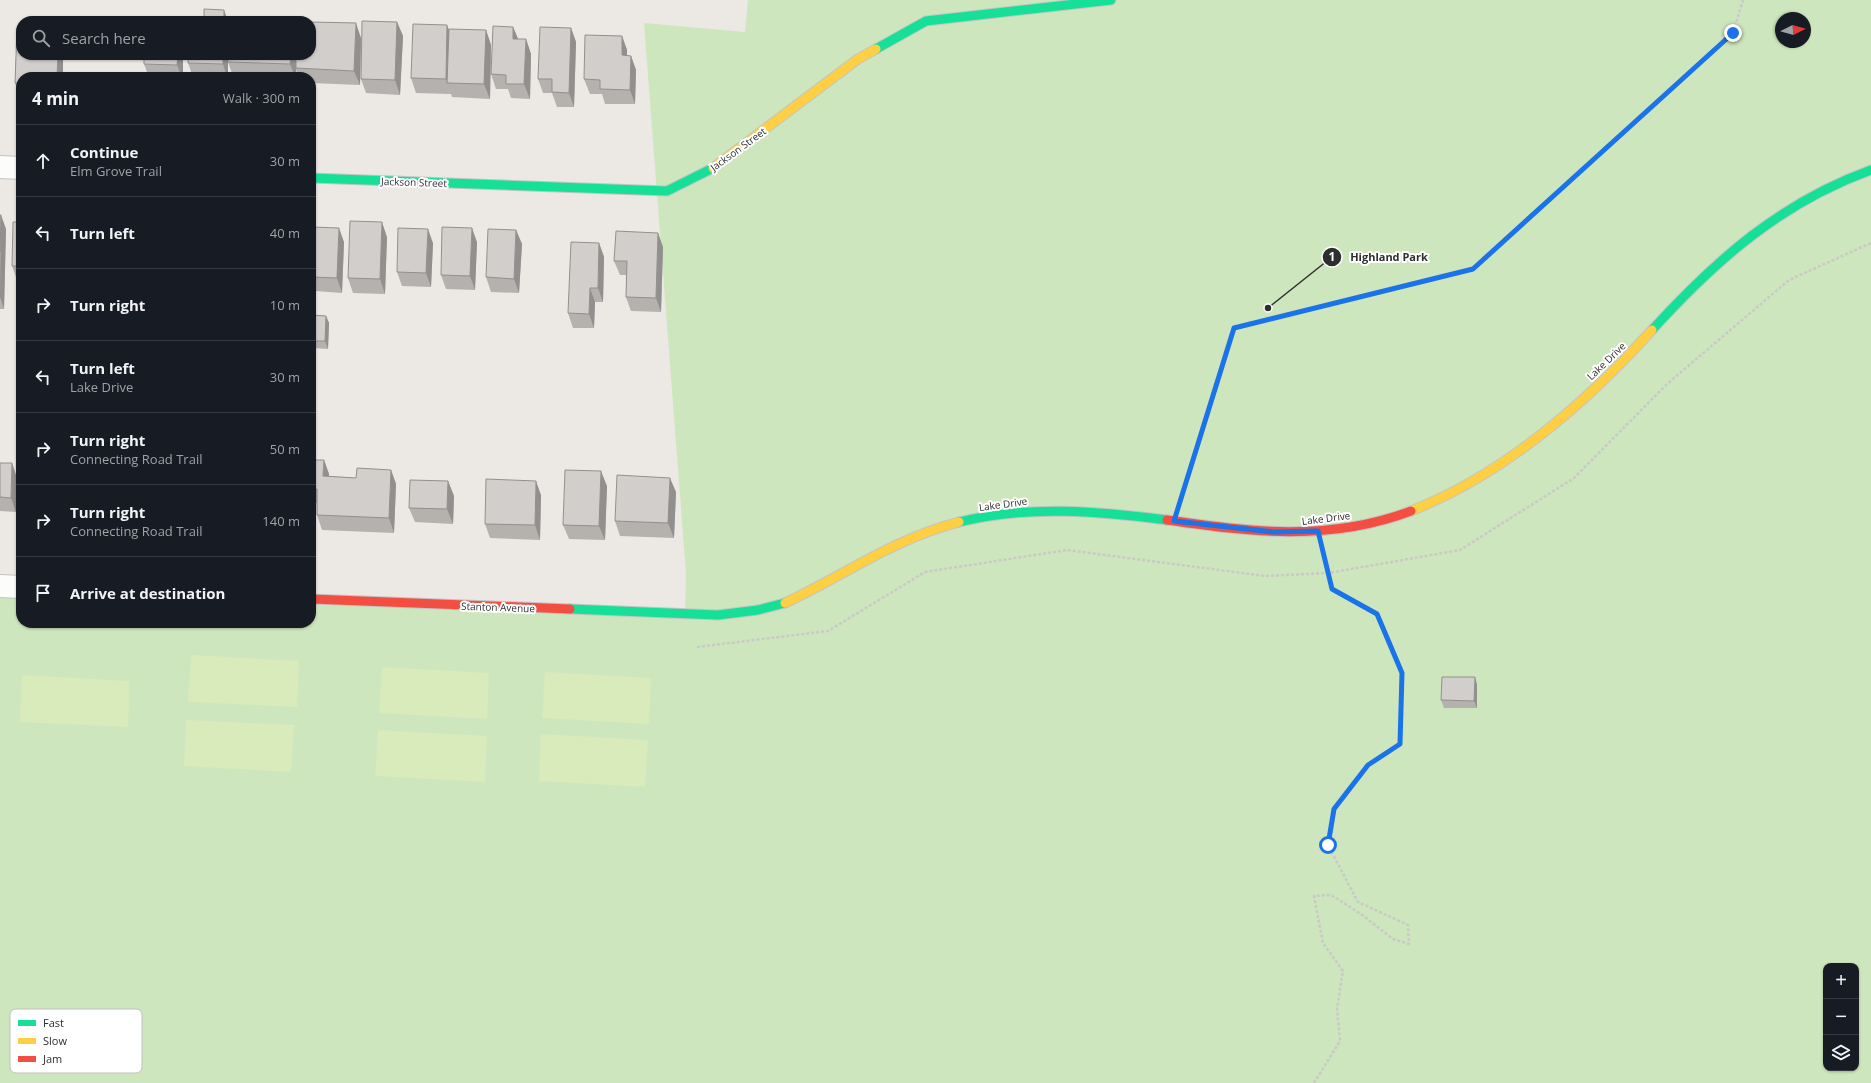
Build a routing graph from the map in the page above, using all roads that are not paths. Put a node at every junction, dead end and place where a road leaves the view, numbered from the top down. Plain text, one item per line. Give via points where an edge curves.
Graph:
1 (1111, 0) edge
2 (0, 167) edge
3 (16, 168) edge
4 (1871, 170) edge
5 (316, 178) edge
6 (0, 586) edge
7 (16, 587) edge
8 (316, 599) edge
9 (685, 615) joint

1 - 5 street, Jackson Street via 926,21 858,59 711,170 667,191
2 - 3 street
4 - 9 street, Lake Drive via 1816,192 1756,232 1706,274 1608,376 1546,430 1494,469 1448,495 1412,510 1366,523 1318,531 1273,532 1127,515 1049,510 1009,513 931,529 893,545 782,604 746,613
6 - 7 street
8 - 9 street, Stanton Avenue

